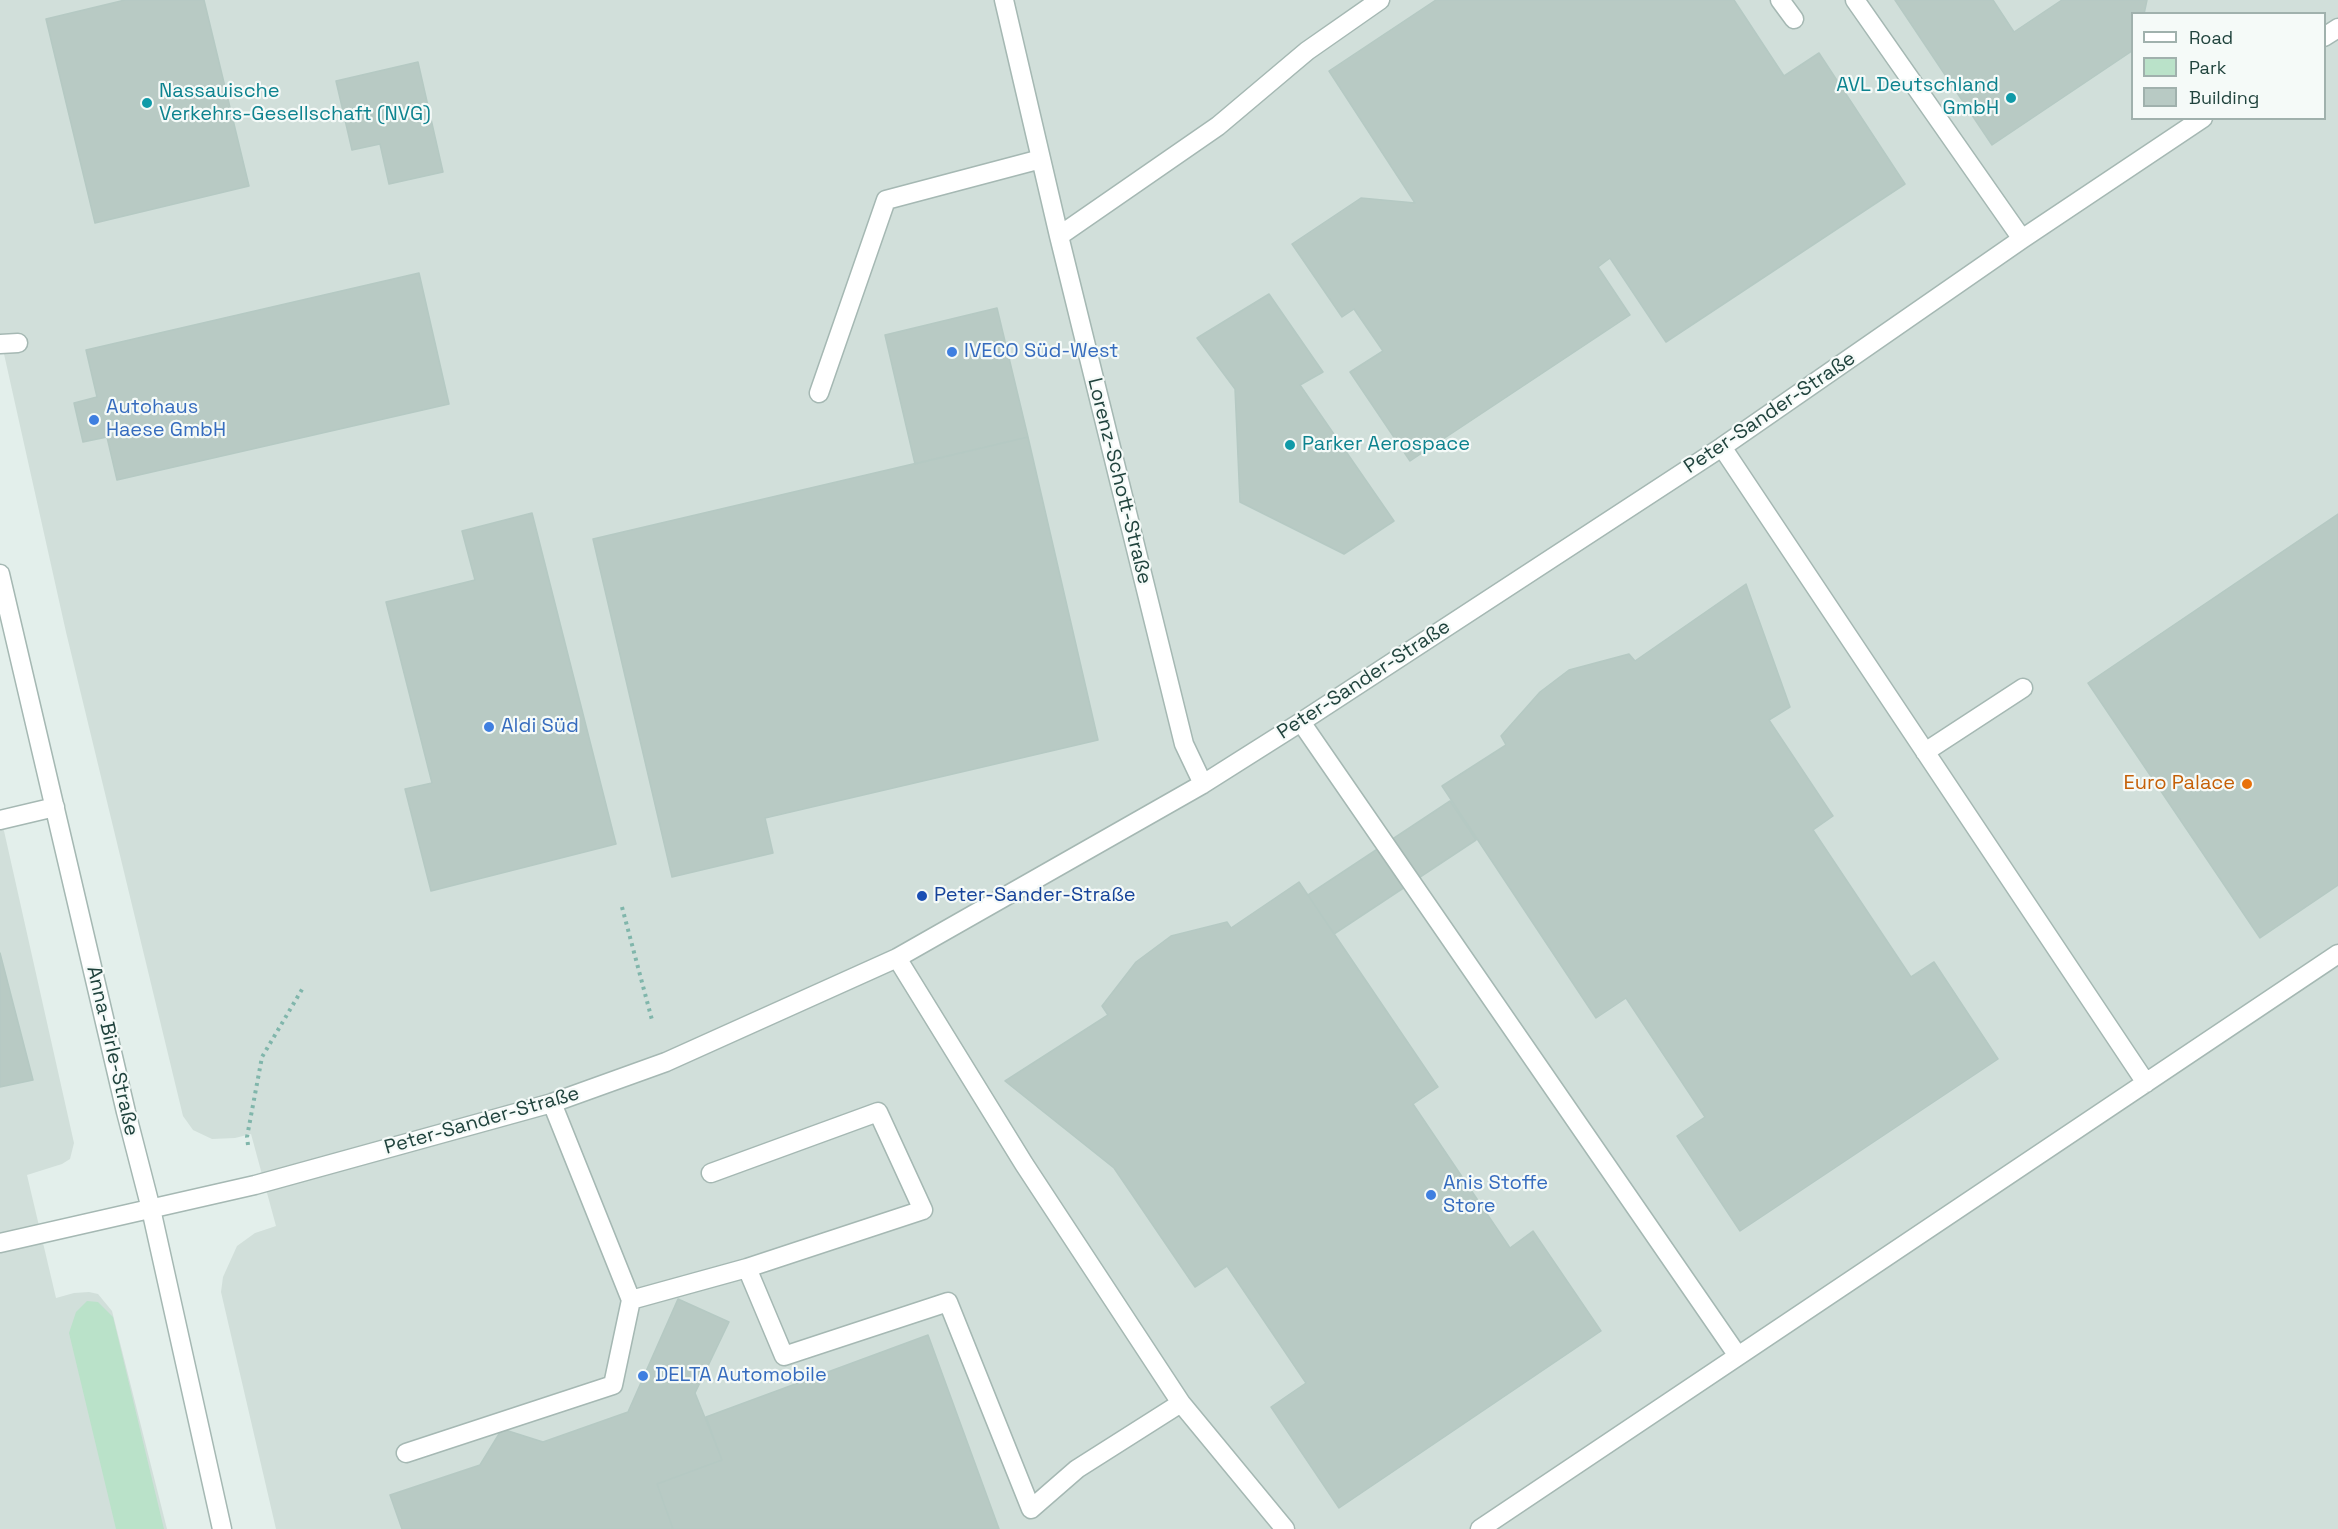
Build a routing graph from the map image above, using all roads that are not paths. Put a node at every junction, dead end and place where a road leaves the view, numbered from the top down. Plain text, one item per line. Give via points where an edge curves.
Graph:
1 (1004, 0) edge
2 (1380, 0) edge
3 (1780, 0) edge
4 (1855, 0) edge
5 (1794, 19) dead end
6 (2200, 120) edge
7 (1041, 159) junction
8 (1059, 236) junction
9 (2022, 239) junction
10 (819, 393) dead end
11 (1722, 447) junction
12 (0, 574) edge
13 (2023, 688) dead end
14 (1301, 722) junction
15 (1925, 752) junction
16 (1203, 784) junction
17 (55, 807) junction
18 (0, 820) edge
19 (2338, 954) edge
20 (897, 958) junction
21 (2146, 1083) junction
22 (552, 1103) junction
23 (711, 1173) dead end
24 (151, 1209) junction
25 (0, 1243) edge
26 (747, 1268) junction
27 (631, 1300) junction
28 (1737, 1356) junction
29 (1181, 1403) junction
30 (406, 1453) dead end
31 (222, 1529) edge
32 (1285, 1529) edge
33 (1480, 1529) edge

1 - 7 street, Lorenz-Schott-Straße
2 - 8 street via 1307,51 1218,126
3 - 5 street
4 - 9 street
6 - 9 street, Peter-Sander-Straße
7 - 8 street, Lorenz-Schott-Straße
7 - 10 street via 886,200
8 - 16 street, Lorenz-Schott-Straße via 1184,744
9 - 11 street, Peter-Sander-Straße
11 - 14 street, Peter-Sander-Straße
11 - 15 street
12 - 17 street, Anna-Birle-Straße
13 - 15 street
14 - 16 street, Peter-Sander-Straße
14 - 28 street
15 - 21 street
16 - 20 street, Peter-Sander-Straße
17 - 18 street
17 - 24 street, Anna-Birle-Straße
19 - 21 street
20 - 22 street, Peter-Sander-Straße via 666,1062
20 - 29 street via 1024,1164
21 - 28 street
22 - 24 street, Peter-Sander-Straße via 255,1185
22 - 27 street
23 - 26 street via 878,1112 923,1210
24 - 25 street, Peter-Sander-Straße
24 - 31 street, Anna-Birle-Straße
26 - 27 street
26 - 29 street via 784,1356 948,1302 1031,1509 1077,1469
27 - 30 street via 613,1385
28 - 33 street
29 - 32 street

